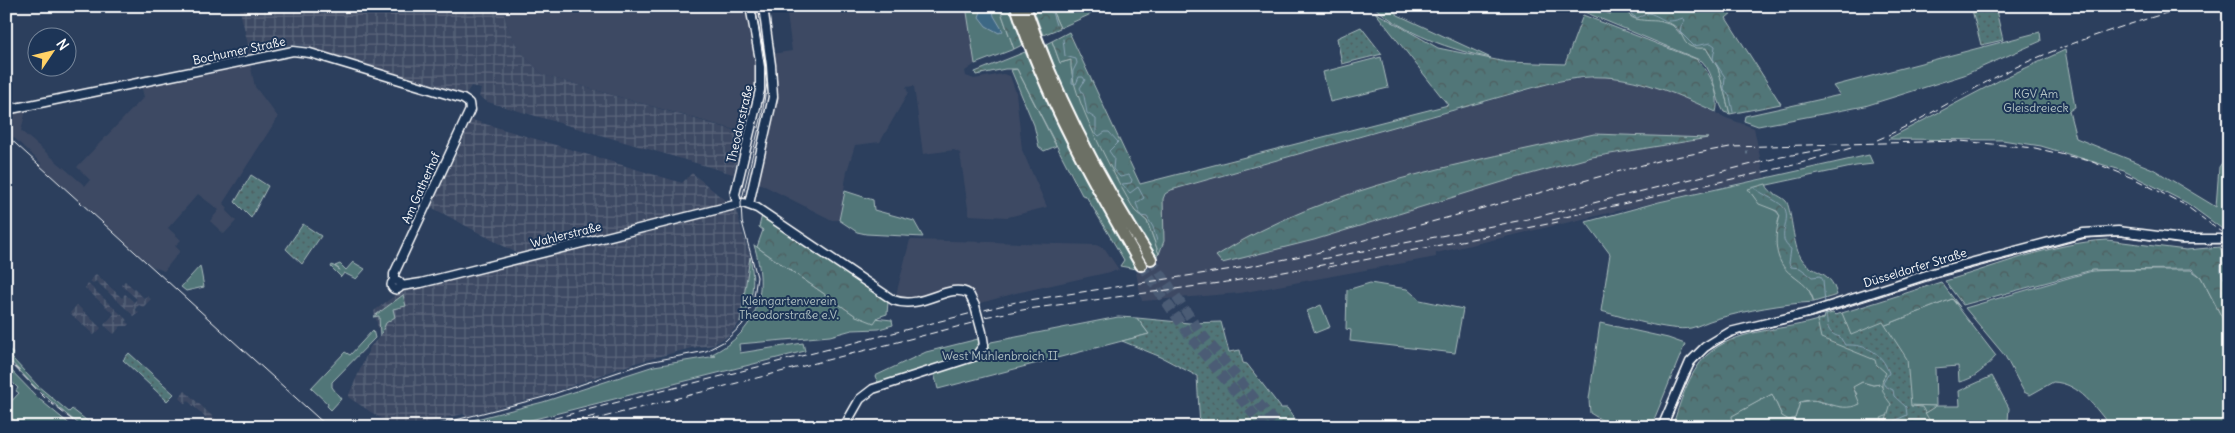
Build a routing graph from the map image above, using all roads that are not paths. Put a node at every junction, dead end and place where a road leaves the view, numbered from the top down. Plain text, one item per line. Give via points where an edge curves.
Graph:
1 (750, 6) edge
2 (763, 6) edge
3 (1016, 6) edge
4 (1025, 6) edge
5 (1035, 44) junction
6 (470, 105) joint
7 (6, 110) edge
8 (737, 204) junction
9 (749, 204) junction
10 (2229, 239) edge
11 (1151, 259) tunnel mouth
12 (1141, 265) tunnel mouth
13 (398, 284) joint
14 (844, 427) edge
15 (1662, 427) edge

1 - 8 main road, Theodorstraße via 760,60 760,90 735,194
2 - 9 main road, Theodorstraße via 773,97
3 - 5 highway
4 - 5 highway
5 - 11 highway via 1094,164
5 - 12 highway via 1060,115
6 - 7 main road, Bochumer Straße via 463,99 310,53 293,51
6 - 13 main road, Am Gatherhof via 394,274
8 - 9 main road
8 - 13 main road, Wahlerstraße via 421,283
9 - 14 main road, bridge via 893,300 915,303 957,290 969,294 975,306 984,345 976,356 873,389 860,400
10 - 15 main road, Düsseldorfer Straße via 2182,239 2118,231 2083,233 1936,272 1833,306 1730,332 1705,347 1687,368

